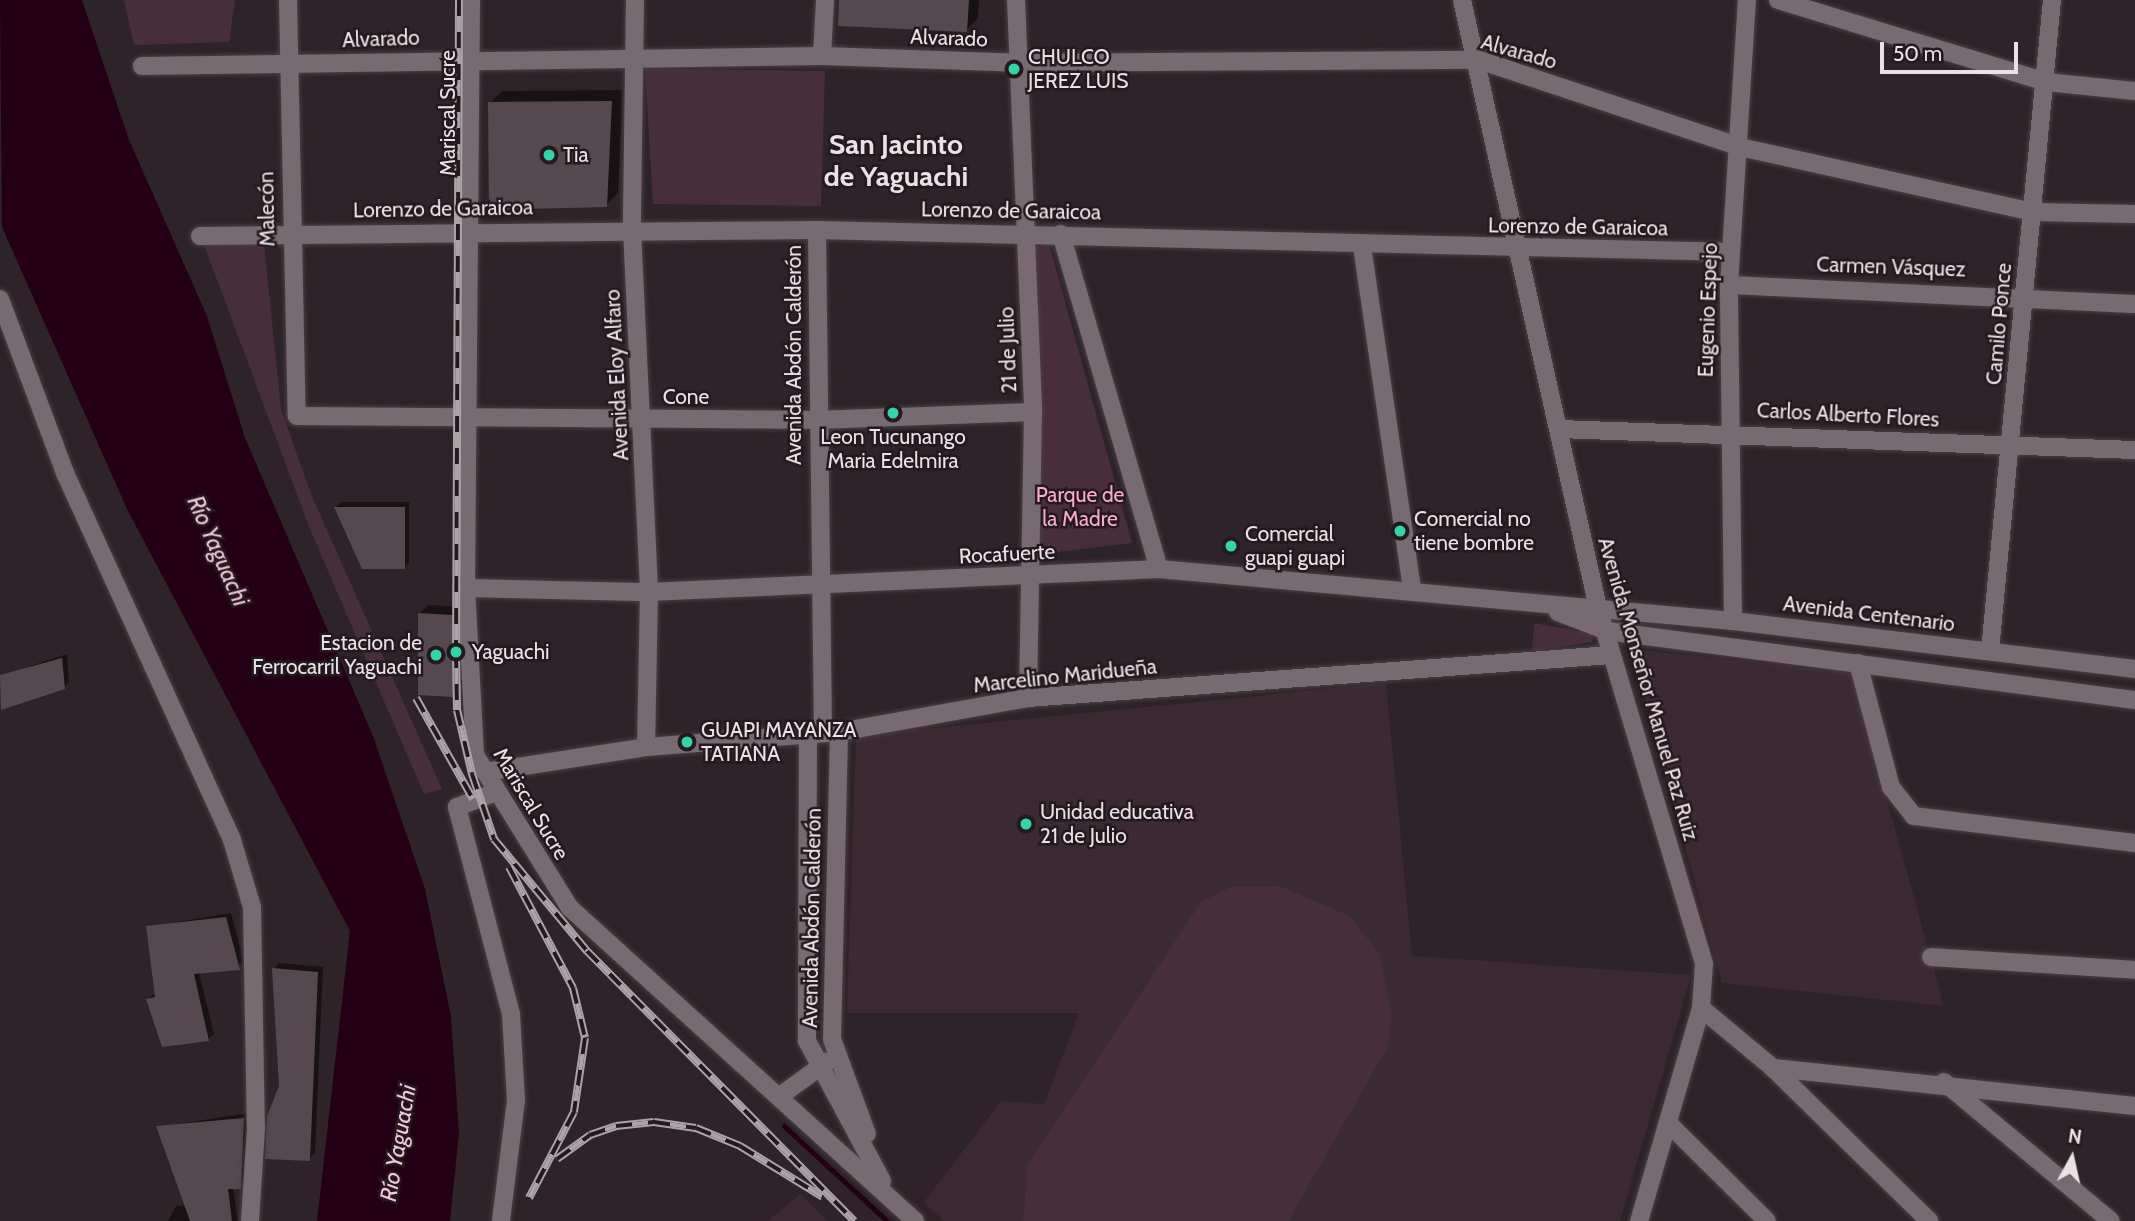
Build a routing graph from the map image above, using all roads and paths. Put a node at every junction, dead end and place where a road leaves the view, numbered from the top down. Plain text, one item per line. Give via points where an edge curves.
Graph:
1 (288, 0) edge
2 (471, 0) edge
3 (635, 0) edge
4 (825, 0) edge
5 (1016, 0) edge
6 (1462, 0) edge
7 (1747, 0) edge
8 (1778, 0) edge
9 (2052, 0) edge
10 (822, 56) junction
11 (471, 60) junction
12 (634, 60) junction
13 (1479, 60) junction
14 (1018, 63) junction
15 (286, 64) junction
16 (142, 66) dead end
17 (2046, 82) junction
18 (2135, 91) edge
19 (1740, 146) junction
20 (2032, 212) junction
21 (2135, 214) edge
22 (632, 229) junction
23 (817, 229) junction
24 (290, 233) junction
25 (470, 233) junction
26 (1026, 233) junction
27 (1061, 234) junction
28 (200, 236) dead end
29 (1362, 246) junction
30 (1517, 249) junction
31 (1731, 252) junction
32 (1729, 285) junction
33 (2024, 295) junction
34 (0, 299) edge
35 (2135, 304) edge
36 (1033, 412) junction
37 (297, 416) joint
38 (471, 416) junction
39 (643, 419) junction
40 (816, 420) junction
41 (1559, 429) junction
42 (1728, 432) junction
43 (2011, 445) junction
44 (2135, 450) edge
45 (1159, 569) junction
46 (1029, 575) junction
47 (820, 586) junction
48 (466, 588) junction
49 (1412, 590) junction
50 (649, 592) junction
51 (1548, 608) junction
52 (1598, 608) junction
53 (1733, 621) junction
54 (1607, 631) junction
55 (1990, 651) junction
56 (1611, 655) junction
57 (1858, 663) junction
58 (2135, 669) edge
59 (1028, 698) junction
60 (2135, 699) edge
61 (823, 732) junction
62 (646, 747) junction
63 (485, 772) junction
64 (496, 792) junction
65 (2135, 844) edge
66 (1931, 957) dead end
67 (2135, 970) edge
68 (1701, 1008) junction
69 (838, 1054) junction
70 (820, 1066) junction
71 (1773, 1068) junction
72 (1944, 1082) junction
73 (780, 1096) junction
74 (2135, 1106) edge
75 (1668, 1123) junction
76 (890, 1196) junction
77 (250, 1221) edge
78 (500, 1221) edge
79 (915, 1221) edge
80 (1639, 1221) edge
81 (1767, 1221) edge
82 (1929, 1221) edge
83 (2111, 1221) edge

1 - 15 street, Malecón
2 - 11 street, Mariscal Sucre
3 - 12 street, Avenida Eloy Alfaro
4 - 10 street
5 - 14 street, 21 de Julio
6 - 13 street, Avenida Monseñor Manuel Paz Ruiz
7 - 19 street, Eugenio Espejo
8 - 17 street
9 - 17 street, Camilo Ponce
10 - 12 street, Alvarado
10 - 14 street, Alvarado
11 - 12 street, Alvarado
11 - 15 street, Alvarado
11 - 25 street, Mariscal Sucre
12 - 22 street, Avenida Eloy Alfaro
13 - 14 street, Alvarado
13 - 19 street, Alvarado
13 - 30 street, Avenida Monseñor Manuel Paz Ruiz
14 - 26 street, 21 de Julio
15 - 16 street, Alvarado
15 - 24 street, Malecón
17 - 18 street
17 - 20 street, Camilo Ponce
19 - 20 street, Alvarado
19 - 31 street, Eugenio Espejo
20 - 21 street, Alvarado
20 - 33 street, Camilo Ponce
22 - 23 street, Lorenzo de Garaicoa
22 - 25 street, Lorenzo de Garaicoa
22 - 39 street, Avenida Eloy Alfaro
23 - 26 street, Lorenzo de Garaicoa
23 - 40 street, Avenida Abdón Calderón
24 - 25 street, Lorenzo de Garaicoa
24 - 28 street, Lorenzo de Garaicoa
24 - 37 street, Malecón
25 - 38 street, Mariscal Sucre
26 - 27 street, Lorenzo de Garaicoa
26 - 36 street, 21 de Julio
27 - 29 street, Lorenzo de Garaicoa
27 - 45 street
29 - 30 street, Lorenzo de Garaicoa
29 - 49 street
30 - 31 street, Lorenzo de Garaicoa
30 - 41 street, Avenida Monseñor Manuel Paz Ruiz
31 - 32 street, Eugenio Espejo
32 - 33 street, Carmen Vásquez
32 - 42 street, Eugenio Espejo
33 - 35 street, Carmen Vásquez
33 - 43 street, Camilo Ponce
34 - 77 street via 65,473 232,840 252,907 256,1128
36 - 40 street, Cone
36 - 46 street, 21 de Julio
37 - 38 street, Cone
38 - 39 street, Cone
38 - 48 street, Mariscal Sucre
39 - 40 street, Cone
39 - 50 street, Avenida Eloy Alfaro
40 - 47 street, Avenida Abdón Calderón
41 - 42 street, Carlos Alberto Flores
41 - 52 street, Avenida Monseñor Manuel Paz Ruiz
42 - 43 street, Carlos Alberto Flores
42 - 53 street, Eugenio Espejo
43 - 44 street, Carlos Alberto Flores
43 - 55 street, Camilo Ponce
45 - 46 street, Rocafuerte
45 - 49 street, Rocafuerte
46 - 47 street, Rocafuerte
46 - 59 street, 21 de Julio
47 - 50 street, Rocafuerte
47 - 61 street, Avenida Abdón Calderón
48 - 50 street, Rocafuerte
48 - 63 street, Mariscal Sucre via 468,726
49 - 51 street, Rocafuerte
50 - 62 street, Avenida Eloy Alfaro
51 - 52 street, Rocafuerte
51 - 54 street, Rocafuerte
52 - 53 street, Avenida Centenario
52 - 54 street, Avenida Monseñor Manuel Paz Ruiz
53 - 55 street, Avenida Centenario
54 - 56 street, Avenida Monseñor Manuel Paz Ruiz
54 - 57 street
55 - 58 street, Avenida Centenario
56 - 59 street, Marcelino Maridueña
56 - 68 street, Avenida Monseñor Manuel Paz Ruiz via 1704,964
57 - 60 street
57 - 65 street via 1891,787 1914,816
59 - 61 street, Marcelino Maridueña
61 - 62 street, Marcelino Maridueña
61 - 69 street, Avenida Abdón Calderón via 832,1039
61 - 70 street, Avenida Abdón Calderón via 807,1041
62 - 63 street, Marcelino Maridueña
63 - 64 street, Mariscal Sucre
64 - 73 street, Mariscal Sucre via 570,908
64 - 78 street via 457,807 511,1014 516,1100
66 - 67 street
68 - 71 street
68 - 75 street, Avenida Monseñor Manuel Paz Ruiz
69 - 70 street
69 - 76 street, Avenida Abdón Calderón
70 - 73 street
70 - 76 street, Avenida Abdón Calderón
71 - 72 street
71 - 82 street
72 - 74 street
72 - 83 street
73 - 76 street, Mariscal Sucre
75 - 80 street, Avenida Monseñor Manuel Paz Ruiz
75 - 81 street
76 - 79 street, Mariscal Sucre

